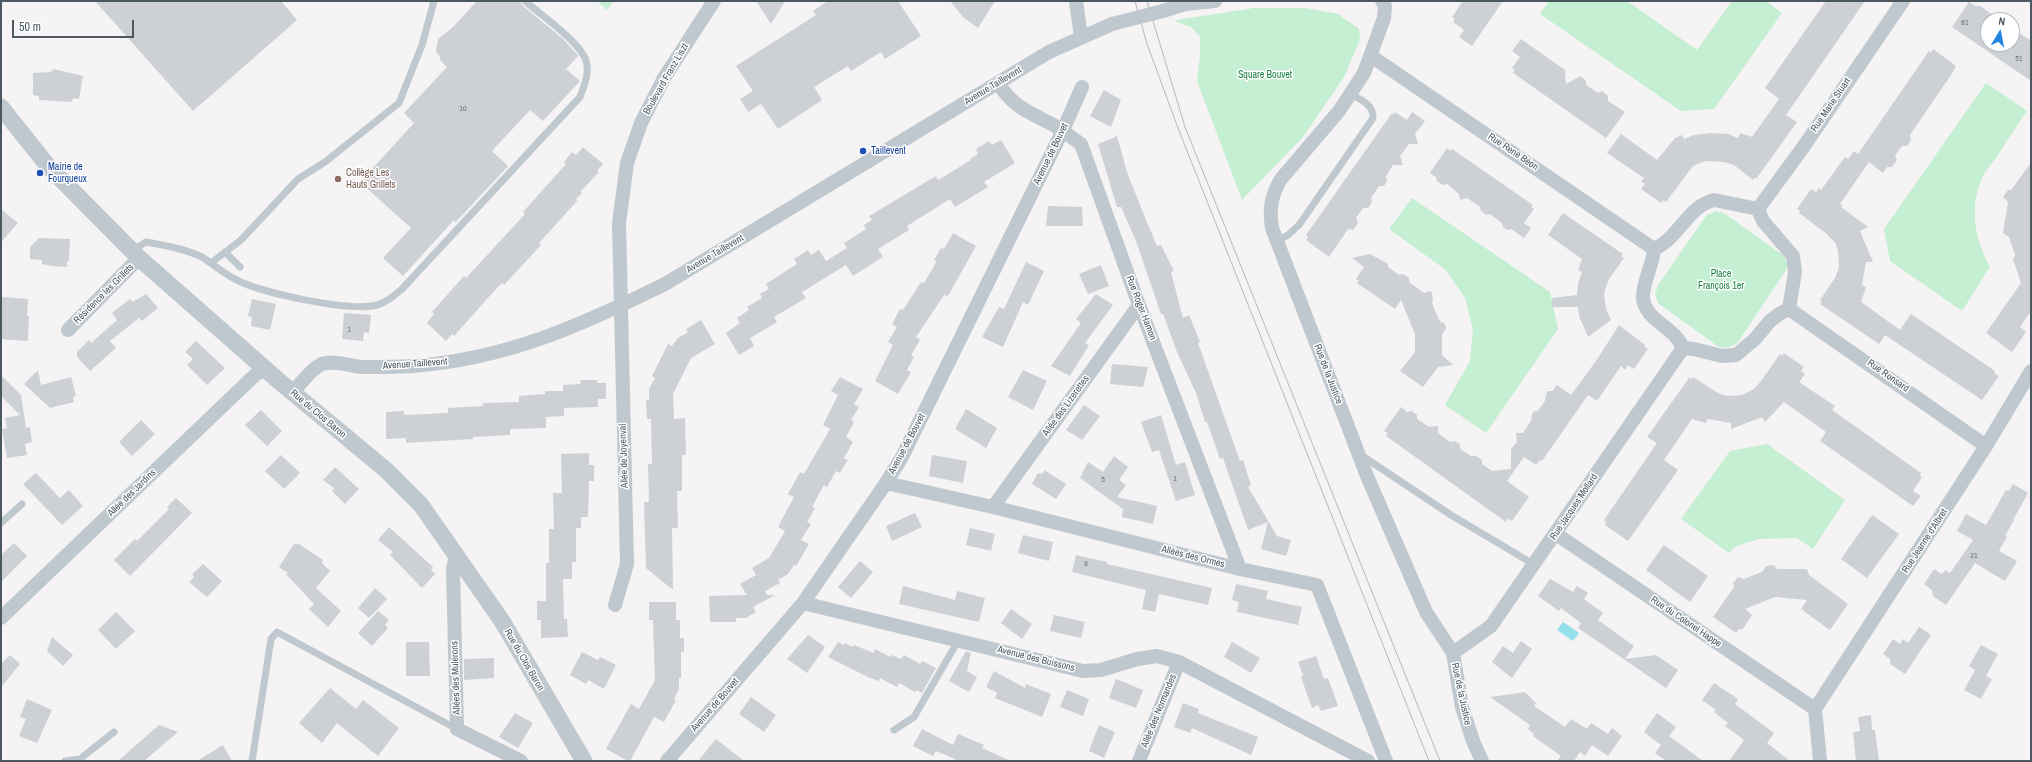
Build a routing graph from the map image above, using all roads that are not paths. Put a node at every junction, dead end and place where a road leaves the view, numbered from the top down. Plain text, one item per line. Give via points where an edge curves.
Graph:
1 (434, 1) edge
2 (525, 1) edge
3 (714, 1) edge
4 (1076, 1) edge
5 (1214, 1) edge
6 (1382, 1) edge
7 (1903, 1) edge
8 (1081, 37) junction
9 (1371, 56) junction
10 (998, 83) junction
11 (1082, 87) dead end
12 (1350, 94) junction
13 (2, 112) edge
14 (1063, 130) junction
15 (1758, 209) junction
16 (1277, 241) junction
17 (1654, 249) junction
18 (225, 252) junction
19 (136, 254) junction
20 (211, 263) junction
21 (240, 267) dead end
22 (1139, 305) junction
23 (620, 306) junction
24 (1789, 309) junction
25 (68, 330) dead end
26 (1683, 348) junction
27 (265, 369) junction
28 (2031, 371) edge
29 (292, 393) junction
30 (1986, 446) junction
31 (1358, 453) junction
32 (886, 483) junction
33 (22, 504) dead end
34 (994, 507) junction
35 (1, 523) edge
36 (1556, 534) junction
37 (456, 556) junction
38 (1535, 565) junction
39 (1240, 568) junction
40 (803, 603) junction
41 (615, 605) dead end
42 (1, 618) edge
43 (959, 639) junction
44 (1453, 653) junction
45 (1179, 662) junction
46 (1816, 710) junction
47 (457, 729) junction
48 (894, 730) dead end
49 (114, 732) dead end
50 (65, 761) edge
51 (252, 761) edge
52 (521, 761) edge
53 (584, 761) edge
54 (667, 761) edge
55 (1139, 761) edge
56 (1368, 761) edge
57 (1386, 761) edge
58 (1482, 761) edge
59 (1820, 761) edge

1 - 18 lane via 422,45 399,103 325,162 298,179 241,240
2 - 20 lane via 576,46 586,59 587,80 580,97 402,289 379,305 366,307 296,298 264,291 235,280
3 - 23 street, Boulevard Franz Liszt via 664,78 641,123 627,163 619,223
4 - 8 street
5 - 8 street, Avenue Taillevent, bridge via 1185,4 1112,24
6 - 9 street, Rue de la Justice via 1385,6 1384,18
7 - 15 street, Rue Marie Stuart
8 - 10 street, Avenue Taillevent via 1049,52
9 - 12 street, Rue de la Justice via 1364,73
9 - 17 street, Rue René Béon
10 - 14 street, Rue Roger Hamon via 1024,111
10 - 23 street, Avenue Taillevent via 664,284
11 - 14 street, Avenue de Bouvet
12 - 16 street, Rue de la Justice via 1281,179 1274,192 1270,213
12 - 16 lane via 1370,106 1373,118 1299,225
13 - 19 street, Rue du Clos Baron via 48,166
14 - 22 street, Rue Roger Hamon via 1081,144
14 - 32 street, Avenue de Bouvet via 902,457
15 - 17 street via 1714,200 1705,202 1665,244
15 - 24 street via 1763,221 1793,256 1795,272
16 - 31 street, Rue de la Justice
17 - 26 street via 1653,262 1644,289 1644,304 1648,312 1679,338
18 - 20 lane
18 - 21 lane
19 - 20 lane via 146,242 200,256
19 - 25 street, Résidence les Grillets
19 - 27 street, Rue du Clos Baron
22 - 34 street, Allée des Lizerettes
22 - 39 street, Rue Roger Hamon
23 - 29 street, Avenue Taillevent via 541,340 508,350 462,359 413,366 362,367 321,364
23 - 41 street, Allée de Joyenval via 627,564
24 - 26 street via 1770,321 1755,339 1736,355 1722,356
24 - 30 street, Rue Ronsard
26 - 36 street, Rue Jacques Mollard
27 - 29 street, Rue du Clos Baron
27 - 42 street, Allée des Jardins via 255,375
28 - 30 street, Rue Jeanne d'Albret
29 - 37 street, Rue du Clos Baron via 386,470 421,505
30 - 46 street, Rue Jeanne d'Albret
31 - 38 lane via 1451,515
31 - 44 street, Rue de la Justice via 1426,612
32 - 34 street, Allées des Ormes
32 - 40 street, Avenue de Bouvet
33 - 35 lane
34 - 39 street, Allées des Ormes
36 - 38 street, Rue Jacques Mollard
36 - 46 street, Rue du Colonel Happe
37 - 47 street, Allées des Mulerons via 453,568
37 - 53 street, Rue du Clos Baron via 502,621
38 - 44 street, Rue Jacques Mollard via 1491,626
39 - 57 street, Allées des Ormes via 1317,585
40 - 43 street, Avenue des Buissons
40 - 54 street, Avenue de Bouvet
43 - 45 street, Avenue des Buissons via 1083,671 1101,670 1157,656
43 - 48 lane via 914,717
44 - 58 street, Rue de la Justice via 1462,707
45 - 55 street, Allée des Normandes
45 - 56 street, Avenue des Buissons
46 - 59 street
47 - 51 lane via 277,632 271,639
47 - 52 street, Allées des Mulerons
49 - 50 lane via 80,759

